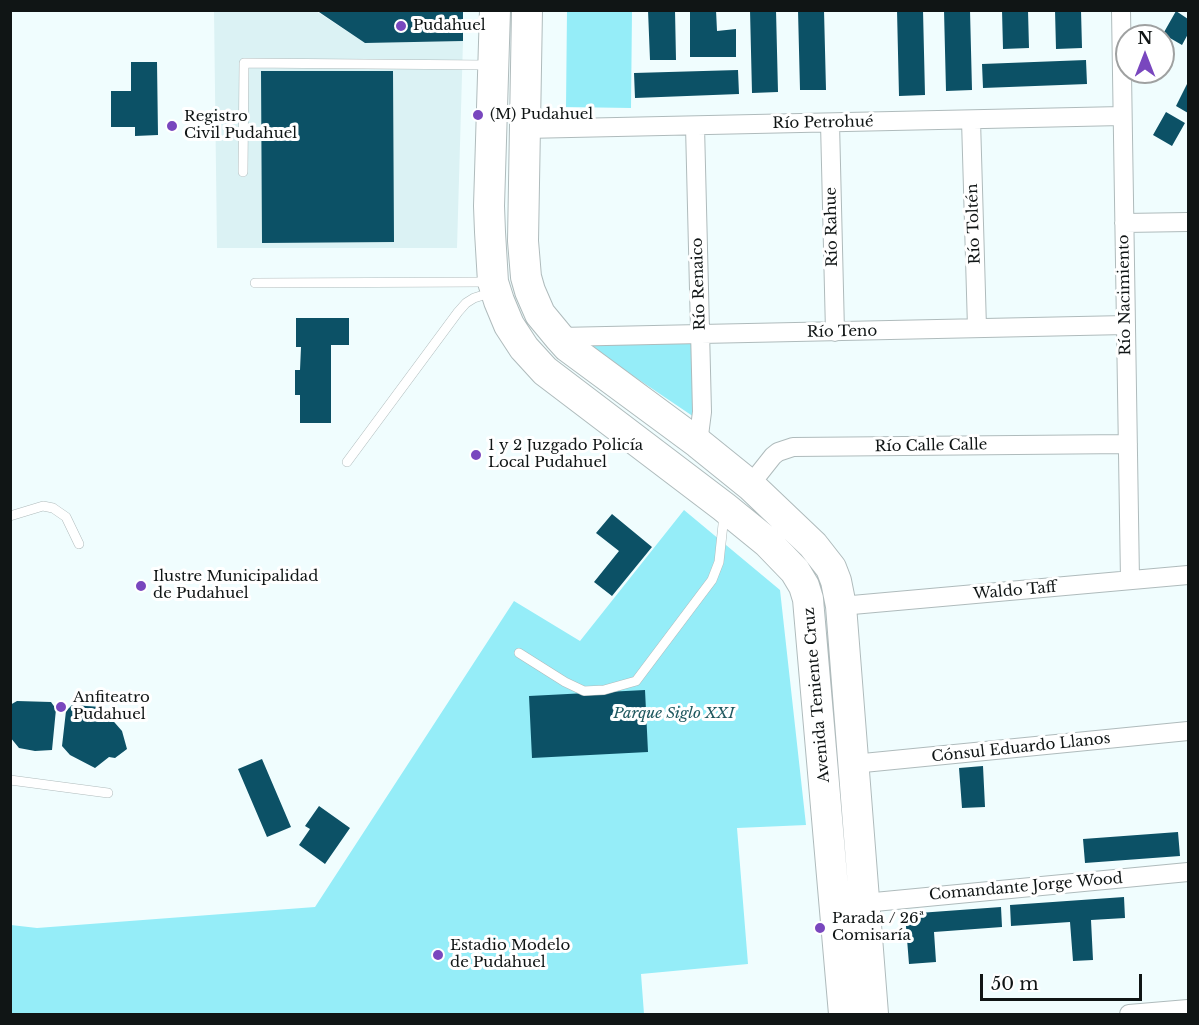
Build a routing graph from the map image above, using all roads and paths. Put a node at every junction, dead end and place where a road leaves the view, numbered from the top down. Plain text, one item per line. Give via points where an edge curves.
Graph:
1 (495, 10) edge
2 (527, 10) edge
3 (1120, 10) edge
4 (494, 65) junction
5 (1122, 116) junction
6 (971, 120) junction
7 (830, 123) junction
8 (695, 126) junction
9 (525, 129) junction
10 (243, 172) dead end
11 (1188, 222) edge
12 (1124, 223) junction
13 (255, 283) dead end
14 (494, 286) junction
15 (1126, 325) junction
16 (977, 328) junction
17 (834, 332) junction
18 (700, 335) junction
19 (559, 337) junction
20 (607, 376) junction
21 (588, 402) junction
22 (698, 443) junction
23 (1128, 444) junction
24 (348, 462) dead end
25 (750, 485) junction
26 (724, 507) junction
27 (10, 516) edge
28 (79, 544) dead end
29 (1188, 575) edge
30 (1130, 580) junction
31 (841, 606) junction
32 (519, 653) dead end
33 (1188, 731) edge
34 (854, 764) junction
35 (10, 780) edge
36 (108, 793) dead end
37 (1188, 872) edge
38 (864, 903) junction
39 (1188, 1009) edge
40 (844, 1014) edge
41 (873, 1014) edge
42 (1129, 1014) edge

1 - 4 main road, Avenida Teniente Cruz
2 - 9 main road, Avenida Teniente Cruz
3 - 5 street, Río Nacimiento
4 - 10 lane via 244,63
4 - 14 main road, Avenida Teniente Cruz via 489,206
5 - 6 street, Río Petrohué
5 - 12 street, Río Nacimiento
6 - 7 street, Río Petrohué
6 - 16 street, Río Toltén
7 - 8 street, Río Petrohué
7 - 17 street, Río Rahue
8 - 9 street, Río Petrohué
8 - 18 street, Río Renaico
9 - 19 main road, Avenida Teniente Cruz via 526,277 540,314
11 - 12 street
12 - 15 street, Río Nacimiento
13 - 14 lane
14 - 21 main road, Avenida Teniente Cruz via 509,325 534,360
14 - 24 lane via 458,312
15 - 16 street, Río Teno
15 - 23 street, Río Nacimiento
16 - 17 street, Río Teno
17 - 18 street, Río Teno
18 - 19 street, Río Teno
18 - 22 street, Río Renaico via 702,412
19 - 20 main road, Avenida Teniente Cruz
20 - 21 main road
20 - 22 main road, Avenida Teniente Cruz
21 - 26 main road, Avenida Teniente Cruz
22 - 25 main road, Avenida Teniente Cruz
23 - 25 street, Río Calle Calle via 793,447 773,456
23 - 30 street, Río Nacimiento
25 - 31 main road, Avenida Teniente Cruz via 823,557 836,581
26 - 32 lane via 719,562 712,580 636,681 584,691
26 - 40 main road, Avenida Teniente Cruz via 784,558 808,598
27 - 28 lane via 43,506 53,508 66,517
29 - 30 street, Waldo Taff
30 - 31 street, Waldo Taff
31 - 34 main road, Avenida Teniente Cruz
33 - 34 street, Cónsul Eduardo Llanos
34 - 38 main road, Avenida Teniente Cruz
35 - 36 lane
37 - 38 street, Comandante Jorge Wood
38 - 41 main road, Avenida Teniente Cruz
39 - 42 street

